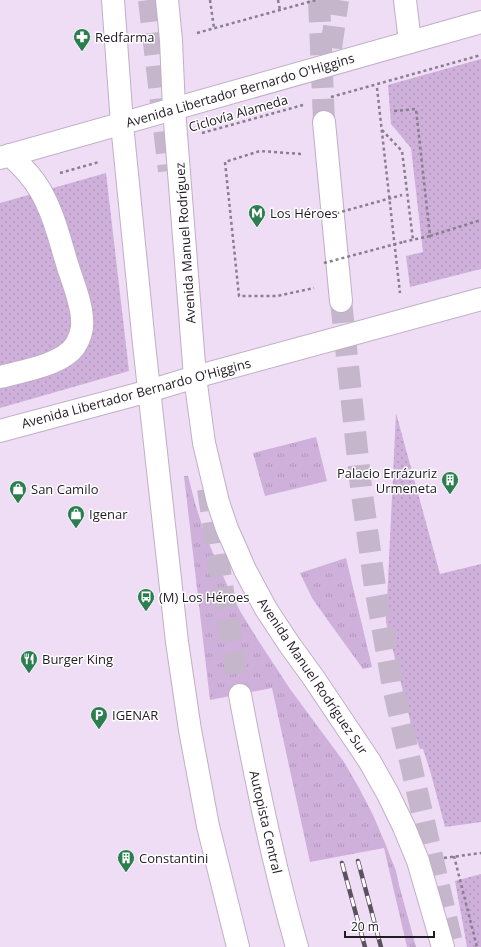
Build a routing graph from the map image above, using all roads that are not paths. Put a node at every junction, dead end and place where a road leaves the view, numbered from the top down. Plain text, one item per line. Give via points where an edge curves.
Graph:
1 (112, 0) edge
2 (167, 0) edge
3 (405, 0) edge
4 (481, 22) edge
5 (410, 42) junction
6 (174, 109) junction
7 (324, 122) tunnel mouth
8 (122, 124) junction
9 (5, 157) edge
10 (481, 298) edge
11 (340, 301) tunnel mouth
12 (0, 377) edge
13 (196, 377) junction
14 (149, 391) junction
15 (0, 431) edge
16 (240, 695) tunnel mouth
17 (238, 947) edge
18 (297, 947) edge
19 (443, 947) edge

1 - 8 main road
2 - 6 main road, Avenida Manuel Rodríguez
3 - 5 main road
4 - 5 main road, Avenida Libertador Bernardo O'Higgins
5 - 6 main road, Avenida Libertador Bernardo O'Higgins
6 - 8 main road, Avenida Libertador Bernardo O'Higgins
6 - 13 main road, Avenida Manuel Rodríguez
7 - 11 main road
8 - 9 main road, Avenida Libertador Bernardo O'Higgins
8 - 14 main road
9 - 12 main road via 24,168 45,199 75,287 82,313 82,326 74,347 59,360
10 - 13 main road, Avenida Libertador Bernardo O'Higgins
13 - 14 main road, Avenida Libertador Bernardo O'Higgins
13 - 19 main road, Avenida Manuel Rodríguez Sur via 202,432 211,475 223,516 245,570 278,626 370,762 388,794 418,861
14 - 15 main road, Avenida Libertador Bernardo O'Higgins
14 - 17 main road via 177,642 190,730 208,826
16 - 18 main road, Autopista Central via 274,859

